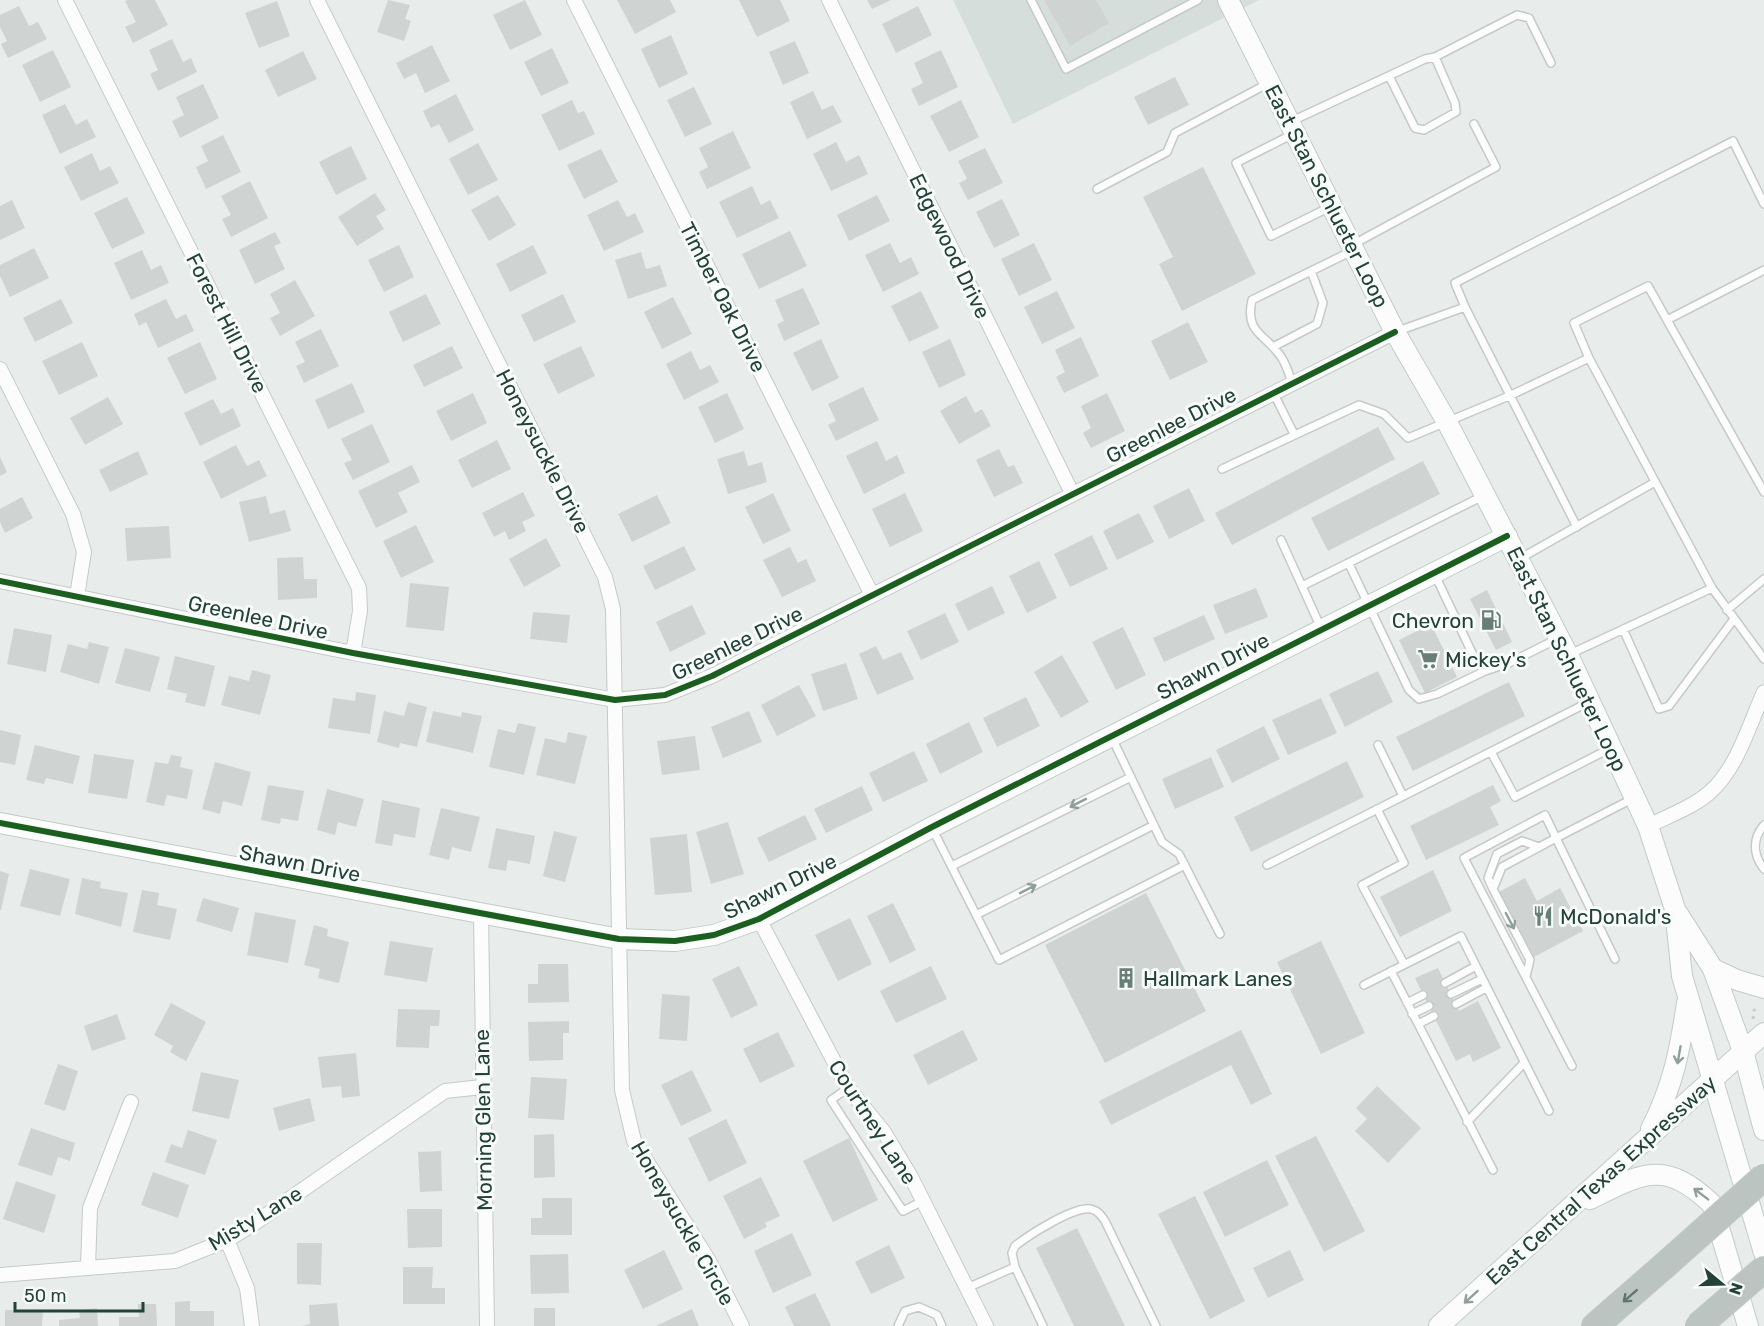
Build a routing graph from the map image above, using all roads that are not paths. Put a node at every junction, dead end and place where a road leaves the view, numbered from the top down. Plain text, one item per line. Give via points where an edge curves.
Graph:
1 (65, 0) edge
2 (317, 0) edge
3 (574, 0) edge
4 (829, 0) edge
5 (1031, 0) edge
6 (1198, 0) edge
7 (1232, 3) edge
8 (1435, 57) junction
9 (1551, 63) dead end
10 (1389, 76) junction
11 (1270, 83) junction
12 (1474, 124) dead end
13 (1293, 128) junction
14 (1097, 189) dead end
15 (1764, 204) edge
16 (1332, 206) junction
17 (1353, 248) junction
18 (1764, 270) edge
19 (1311, 271) junction
20 (1465, 307) junction
21 (1667, 321) junction
22 (1395, 332) junction
23 (1273, 347) junction
24 (1590, 358) junction
25 (0, 369) edge
26 (1292, 382) junction
27 (1273, 392) junction
28 (1509, 396) junction
29 (1447, 422) junction
30 (1294, 434) junction
31 (1222, 469) dead end
32 (1655, 482) junction
33 (1072, 492) junction
34 (1764, 492) edge
35 (1485, 495) junction
36 (1577, 527) junction
37 (1507, 536) junction
38 (1281, 540) dead end
39 (1519, 560) junction
40 (1350, 564) junction
41 (1434, 573) junction
42 (1764, 579) edge
43 (0, 581) edge
44 (1302, 586) junction
45 (1712, 588) junction
46 (872, 595) junction
47 (77, 596) junction
48 (1369, 605) junction
49 (1727, 610) junction
50 (1734, 619) junction
51 (1322, 629) junction
52 (1623, 629) junction
53 (1563, 647) junction
54 (353, 653) junction
55 (1764, 659) edge
56 (1485, 671) junction
57 (1764, 692) edge
58 (615, 700) junction
59 (1590, 702) junction
60 (1111, 736) junction
61 (1378, 745) dead end
62 (1611, 748) junction
63 (1491, 752) junction
64 (1131, 777) junction
65 (1402, 796) junction
66 (1635, 798) junction
67 (1377, 809) junction
68 (0, 823) edge
69 (1154, 825) junction
70 (1764, 825) edge
71 (1648, 826) junction
72 (932, 827) junction
73 (1556, 838) junction
74 (1539, 848) junction
75 (1185, 865) junction
76 (1267, 865) dead end
77 (952, 866) junction
78 (1764, 869) edge
79 (1493, 889) junction
80 (1675, 909) junction
81 (481, 914) junction
82 (976, 915) junction
83 (759, 919) junction
84 (1220, 934) dead end
85 (619, 939) junction
86 (1615, 959) dead end
87 (1404, 964) junction
88 (1476, 966) junction
89 (1713, 969) junction
90 (1390, 971) junction
91 (1526, 976) junction
92 (1482, 979) junction
93 (1445, 982) dead end
94 (1364, 986) dead end
95 (1486, 988) junction
96 (1760, 992) edge
97 (1451, 994) dead end
98 (1423, 995) dead end
99 (1688, 997) junction
100 (1407, 1003) junction
101 (1456, 1004) dead end
102 (1429, 1006) dead end
103 (1412, 1014) junction
104 (1434, 1016) dead end
105 (1418, 1024) junction
106 (1758, 1028) edge
107 (1743, 1051) junction
108 (1523, 1064) junction
109 (1572, 1066) dead end
110 (1714, 1078) junction
111 (482, 1087) junction
112 (848, 1088) junction
113 (131, 1102) dead end
114 (1549, 1111) dead end
115 (1467, 1122) junction
116 (1764, 1130) edge
117 (1645, 1140) junction
118 (1493, 1170) dead end
119 (1764, 1177) edge
120 (923, 1201) junction
121 (1568, 1210) junction
122 (227, 1240) junction
123 (1764, 1253) edge
124 (1015, 1267) junction
125 (88, 1268) junction
126 (1764, 1269) edge
127 (0, 1275) edge
128 (967, 1288) junction
129 (252, 1326) edge
130 (487, 1326) edge
131 (742, 1326) edge
132 (898, 1326) edge
133 (942, 1326) edge
134 (986, 1326) edge
135 (1043, 1326) edge
136 (1156, 1326) edge
137 (1439, 1326) edge
138 (1595, 1326) edge
139 (1698, 1326) edge
140 (1748, 1326) edge

1 - 54 street, Forest Hill Drive via 359,588 360,611
2 - 58 street, Honeysuckle Drive via 606,577 613,609
3 - 46 street, Timber Oak Drive
4 - 33 street, Edgewood Drive
5 - 6 lane via 1066,69
7 - 11 main road, East Stan Schlueter Loop
8 - 9 lane via 1517,15 1529,18
8 - 10 lane
8 - 10 lane via 1456,112 1424,130 1415,128
10 - 13 lane
11 - 13 main road, East Stan Schlueter Loop
11 - 14 lane via 1174,133 1167,152
12 - 17 lane via 1496,167
13 - 16 main road, East Stan Schlueter Loop
13 - 16 lane via 1236,163 1271,237
15 - 20 lane via 1733,141 1455,283
16 - 17 main road, East Stan Schlueter Loop
17 - 19 lane
17 - 22 main road, East Stan Schlueter Loop
18 - 21 lane
19 - 23 lane via 1323,303 1317,324
19 - 23 lane via 1252,300 1252,327
20 - 22 lane
20 - 28 lane
21 - 24 lane via 1648,286 1574,323
21 - 34 lane
22 - 26 street, Greenlee Drive
22 - 29 main road, East Stan Schlueter Loop
23 - 26 lane
24 - 28 lane
24 - 32 lane
25 - 47 street via 73,514 84,552
26 - 27 street, Greenlee Drive
27 - 30 lane
27 - 33 street, Greenlee Drive
28 - 29 lane
28 - 36 lane
29 - 30 lane via 1407,438 1384,414 1359,405
29 - 35 main road, East Stan Schlueter Loop
30 - 31 lane
32 - 36 lane
32 - 45 lane
33 - 46 street, Greenlee Drive
35 - 37 main road, East Stan Schlueter Loop
35 - 40 lane
36 - 39 lane
37 - 39 main road, East Stan Schlueter Loop
37 - 41 main road, Shawn Drive
38 - 44 lane
39 - 53 main road, East Stan Schlueter Loop
40 - 44 lane
40 - 48 lane
41 - 48 main road, Shawn Drive
41 - 56 lane via 1474,657
42 - 49 lane
43 - 47 street, Greenlee Drive
44 - 51 lane
45 - 49 lane
45 - 52 lane
46 - 58 street, Greenlee Drive via 712,676 665,695
47 - 54 street, Greenlee Drive
48 - 51 main road, Shawn Drive
48 - 56 lane via 1409,690 1419,699
49 - 50 lane
50 - 52 lane via 1669,706 1659,709
50 - 55 lane
51 - 60 main road, Shawn Drive
52 - 53 lane
53 - 56 lane
53 - 59 main road, East Stan Schlueter Loop
54 - 58 street, Greenlee Drive
57 - 71 street via 1731,765 1710,792
58 - 85 street, Honeysuckle Drive
59 - 62 main road, East Stan Schlueter Loop
59 - 63 lane
60 - 64 lane
60 - 72 main road, Shawn Drive
61 - 65 lane
62 - 63 lane via 1515,797
62 - 66 main road, East Stan Schlueter Loop
63 - 65 lane
64 - 69 lane
64 -> 77 lane
65 - 67 lane
66 - 71 main road, East Stan Schlueter Loop
66 - 73 lane
67 - 76 lane
67 - 87 lane via 1404,863 1362,885
68 - 81 main road, Shawn Drive
69 - 75 lane via 1162,842 1179,854
82 -> 69 lane
70 - 78 lane via 1758,832 1755,856
71 - 80 main road, East Stan Schlueter Loop
72 - 77 lane
72 - 83 main road, Shawn Drive
73 - 74 lane
73 - 86 lane
73 - 91 lane via 1545,815 1464,858
74 - 79 lane via 1502,867
74 - 79 lane via 1522,841 1497,854 1488,878
75 - 82 lane via 999,960
75 - 84 lane
77 - 82 lane
79 -> 91 lane via 1530,960
80 - 89 main road, East Stan Schlueter Loop
80 - 99 main road, East Stan Schlueter Loop
81 - 85 main road, Shawn Drive
81 - 111 street, Morning Glen Lane
83 - 85 main road, Shawn Drive via 705,937 675,941
83 - 112 street, Courtney Lane
85 - 131 street, Honeysuckle Circle via 622,1090 634,1141 709,1261
87 - 88 lane via 1461,936
87 - 90 lane
88 - 92 lane
88 - 93 lane
89 - 96 main road
89 - 107 main road, East Stan Schlueter Loop
90 - 94 lane
90 - 100 lane
91 - 109 lane
92 - 95 lane
92 - 97 lane
95 - 101 lane
95 - 108 lane
98 - 100 lane
99 - 110 main road, East Stan Schlueter Loop
99 -> 117 main road via 1677,1067
100 - 103 lane
102 - 103 lane
103 - 105 lane
104 - 105 lane
105 - 115 lane
106 - 107 main road, East Central Texas Expressway
107 - 110 main road, East Central Texas Expressway
107 - 116 main road, East Stan Schlueter Loop
108 - 114 lane
108 - 115 lane
110 - 117 main road, East Central Texas Expressway
110 - 123 main road, East Stan Schlueter Loop
111 - 122 street, Misty Lane via 445,1091
111 - 130 street, Morning Glen Lane
112 - 120 street, Courtney Lane via 884,1132
112 - 120 lane via 831,1100 903,1211
113 - 125 street via 90,1208
115 - 118 lane
117 - 121 main road, East Central Texas Expressway
119 -> 138 highway, bridge
120 - 128 street, Courtney Lane
121 -> 137 main road, East Central Texas Expressway
140 -> 121 main road via 1712,1204 1700,1192 1658,1173 1632,1178
122 - 125 street, Misty Lane via 175,1262
122 - 129 street via 247,1288
124 - 128 lane
124 - 135 lane
124 - 136 lane via 1015,1245 1077,1210 1092,1210 1105,1221
125 - 127 street, Misty Lane
126 - 139 highway, bridge
128 - 134 street, Courtney Lane
132 - 133 lane via 905,1311 920,1307 937,1315

